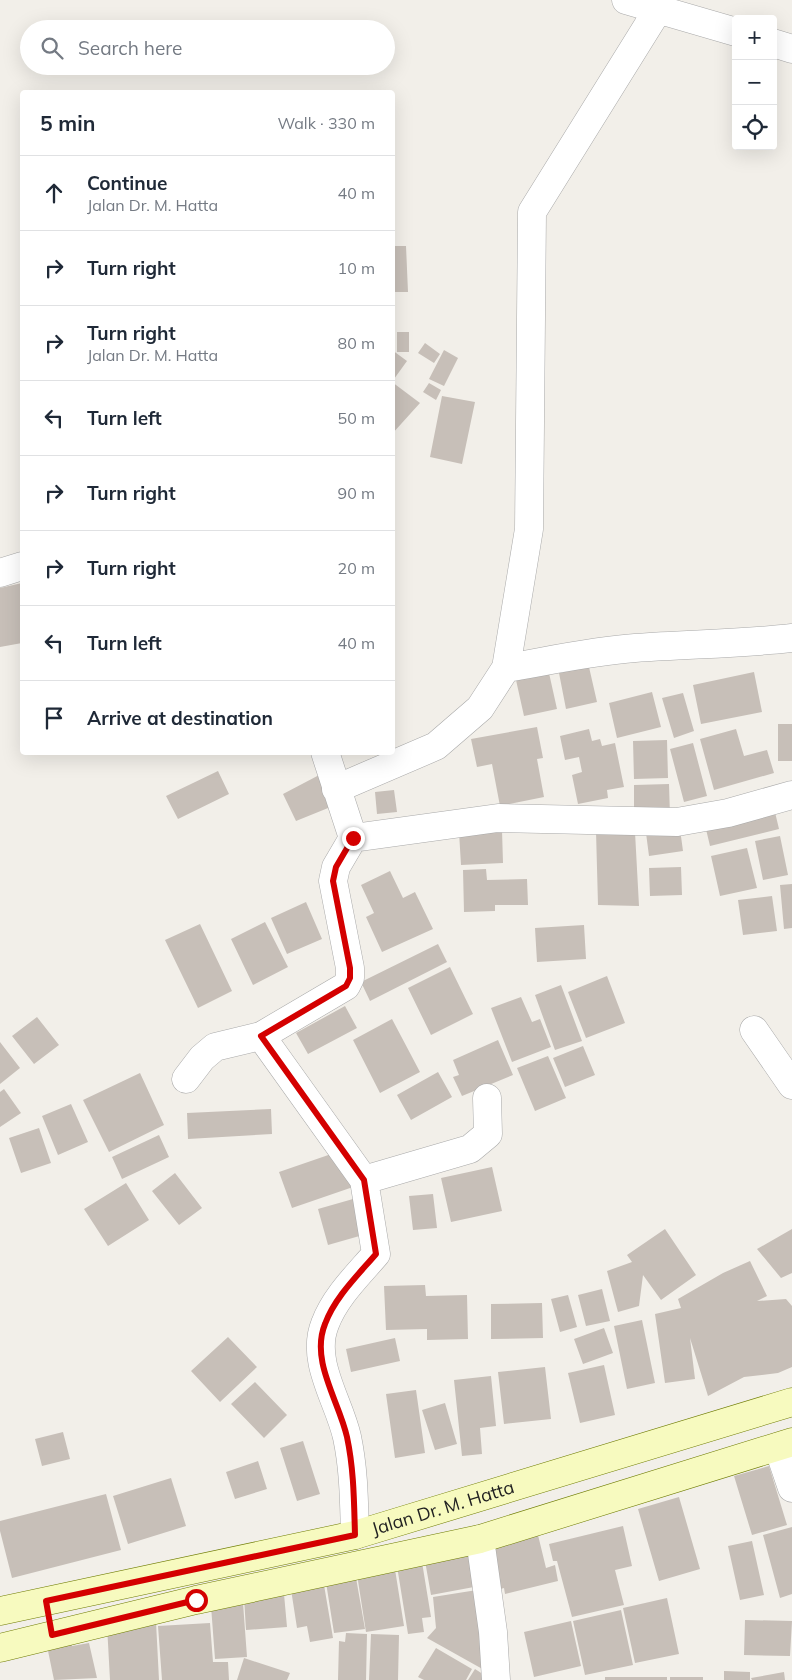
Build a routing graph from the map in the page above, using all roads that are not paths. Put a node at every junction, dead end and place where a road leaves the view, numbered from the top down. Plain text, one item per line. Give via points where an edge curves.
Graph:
1 (626, 0) edge
2 (660, 4) edge
3 (732, 31) edge
4 (777, 44) edge
5 (792, 49) edge
6 (20, 567) edge
7 (0, 572) edge
8 (792, 638) edge
9 (506, 668) junction
10 (326, 755) edge
11 (336, 789) junction
12 (792, 795) edge
13 (353, 838) junction
14 (754, 1030) dead end
15 (261, 1036) junction
16 (186, 1079) dead end
17 (792, 1085) edge
18 (487, 1098) dead end
19 (364, 1180) junction
20 (792, 1402) edge
21 (785, 1445) edge
22 (792, 1488) edge
23 (355, 1535) junction
24 (480, 1539) junction
25 (46, 1601) junction
26 (0, 1611) edge
27 (52, 1635) junction
28 (0, 1648) edge
29 (496, 1680) edge

1 - 2 street
2 - 3 street
2 - 9 street via 532,212 529,529
4 - 5 street
6 - 7 street
8 - 9 street via 739,644 634,648
9 - 11 street via 480,708 436,746
10 - 11 street
11 - 13 street
12 - 13 street via 728,813 677,822 498,818
13 - 15 street via 336,867 333,881 350,978 346,986
14 - 17 street
15 - 16 street via 215,1047
15 - 19 street
18 - 19 street via 488,1134 478,1144
19 - 23 street via 376,1254 339,1298 324,1325 320,1350 347,1436 354,1477
20 - 23 main road, Jalan Dr. M. Hatta
21 - 22 street
21 - 24 main road, Jalan Dr. M. Hatta
23 - 25 main road, Jalan Dr. M. Hatta
24 - 27 main road, Jalan Dr. M. Hatta via 196,1600
24 - 29 street
25 - 26 main road, Jalan Dr. M. Hatta
25 - 27 main road
27 - 28 main road, Jalan Dr. M. Hatta

